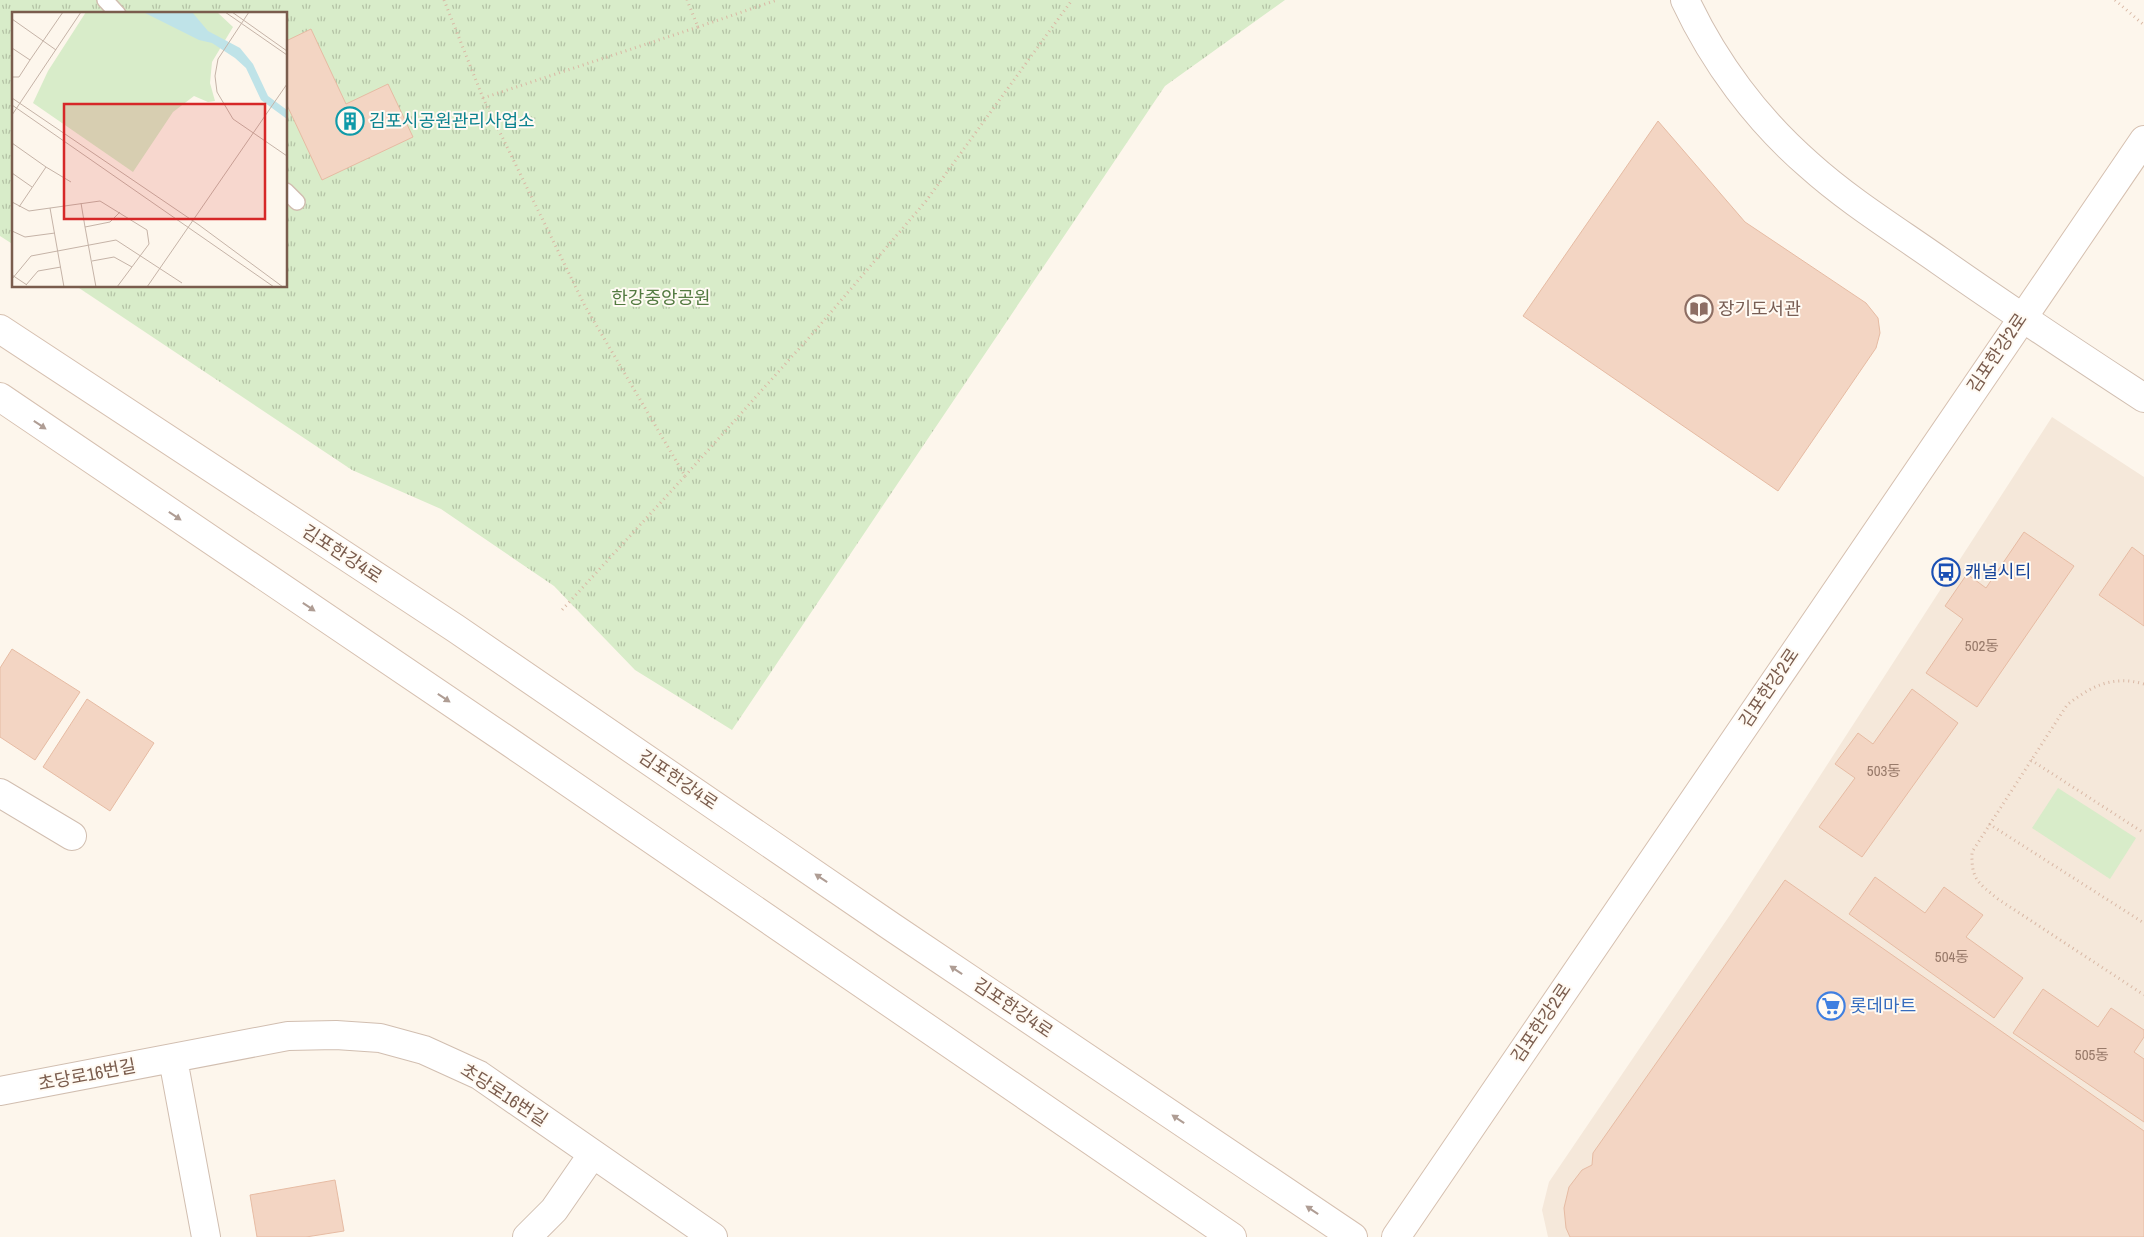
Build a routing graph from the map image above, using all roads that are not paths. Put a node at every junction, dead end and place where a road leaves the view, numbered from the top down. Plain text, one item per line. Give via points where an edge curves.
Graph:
1 (105, 0) edge
2 (1685, 0) edge
3 (116, 12) edge
4 (2144, 140) edge
5 (2021, 318) junction
6 (0, 328) edge
7 (0, 397) edge
8 (2144, 398) edge
9 (0, 793) edge
10 (72, 836) dead end
11 (174, 1059) junction
12 (0, 1091) edge
13 (592, 1155) junction
14 (206, 1237) edge
15 (527, 1237) edge
16 (713, 1237) edge
17 (1232, 1237) edge
18 (1353, 1237) edge
19 (1396, 1237) edge

1 - 3 lane
2 - 5 street via 1698,28 1749,104 1808,165
4 - 5 street, 김포한강2로
5 - 8 street
5 - 19 street, 김포한강2로
18 -> 6 street, 김포한강4로 via 455,628
7 -> 17 street
9 - 10 street
11 - 12 street, 초당로16번길
11 - 13 street, 초당로16번길 via 288,1036 336,1034 380,1038 424,1050 479,1075
11 - 14 street
13 - 15 street via 554,1210
13 - 16 street, 초당로16번길

